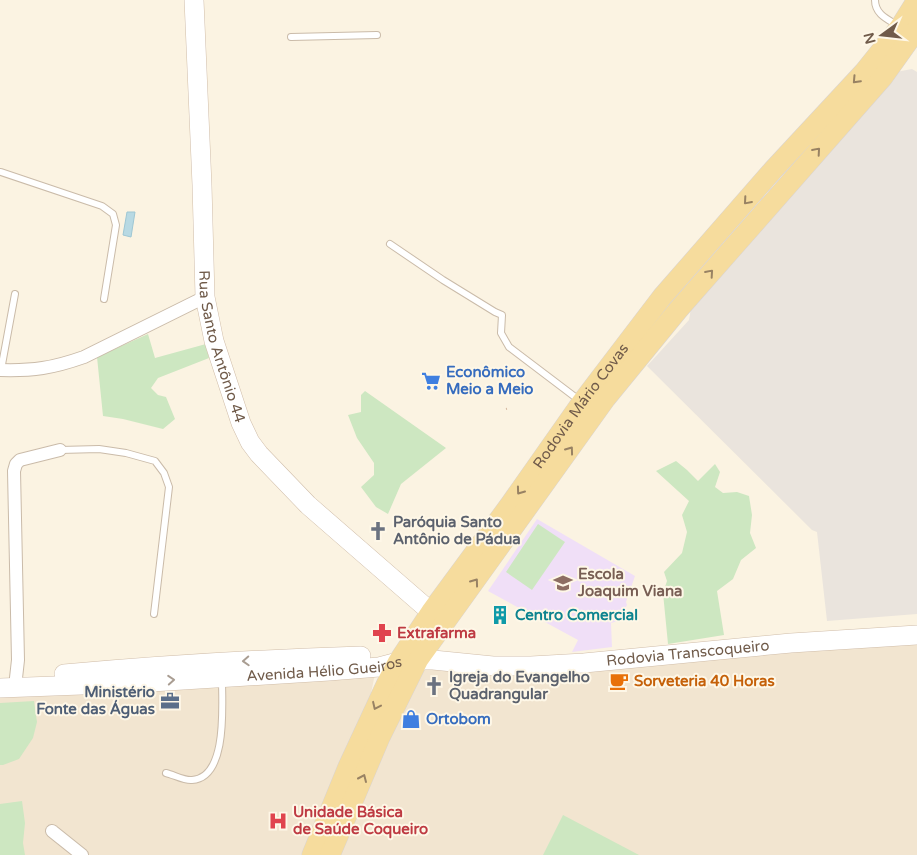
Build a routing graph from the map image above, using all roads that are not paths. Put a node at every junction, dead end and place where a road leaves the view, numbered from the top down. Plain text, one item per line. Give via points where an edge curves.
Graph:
1 (194, 0) edge
2 (875, 0) edge
3 (917, 0) edge
4 (908, 28) edge
5 (377, 35) dead end
6 (291, 37) dead end
7 (1, 172) dead end
8 (390, 244) dead end
9 (15, 294) dead end
10 (205, 297) junction
11 (104, 299) dead end
12 (670, 303) junction
13 (0, 370) edge
14 (575, 397) junction
15 (60, 450) joint
16 (431, 612) junction
17 (154, 614) dead end
18 (917, 635) edge
19 (408, 661) junction
20 (222, 677) junction
21 (8, 678) edge
22 (0, 688) edge
23 (166, 773) dead end
24 (52, 831) dead end
25 (336, 853) edge
26 (82, 855) edge
27 (312, 855) edge

1 - 10 main road, Rua Santo Antônio 44
2 - 4 lane via 880,15
3 - 4 main road, Rodovia Mário Covas
4 - 12 main road, Rodovia Mário Covas via 883,77
5 - 6 lane
7 - 11 lane via 102,206 113,214 116,225
8 - 14 lane via 442,280 502,315 501,333 509,347
9 - 13 lane
10 - 13 street via 84,357 32,371
10 - 16 main road, Rua Santo Antônio 44 via 229,390 250,442 308,505
12 - 14 main road, Rodovia Mário Covas
19 -> 12 main road, Rodovia Mário Covas via 606,398
14 -> 16 main road, Rodovia Mário Covas via 524,485
15 - 17 lane via 99,448 126,453 155,461 164,474 169,487
15 - 21 street via 20,460 14,471 18,660
16 - 19 main road, Rodovia Mário Covas
18 - 19 main road, Rodovia Transcoqueiro via 531,666
19 - 20 main road, Avenida Hélio Gueiros via 371,667
19 -> 21 main road, Avenida Hélio Gueiros via 383,655 271,659
25 -> 19 main road, Rodovia Mário Covas via 396,702
19 -> 27 main road, Rodovia Mário Covas via 348,767
22 -> 20 main road, Avenida Hélio Gueiros
20 - 23 lane via 221,742 213,768 192,780
24 - 26 street

